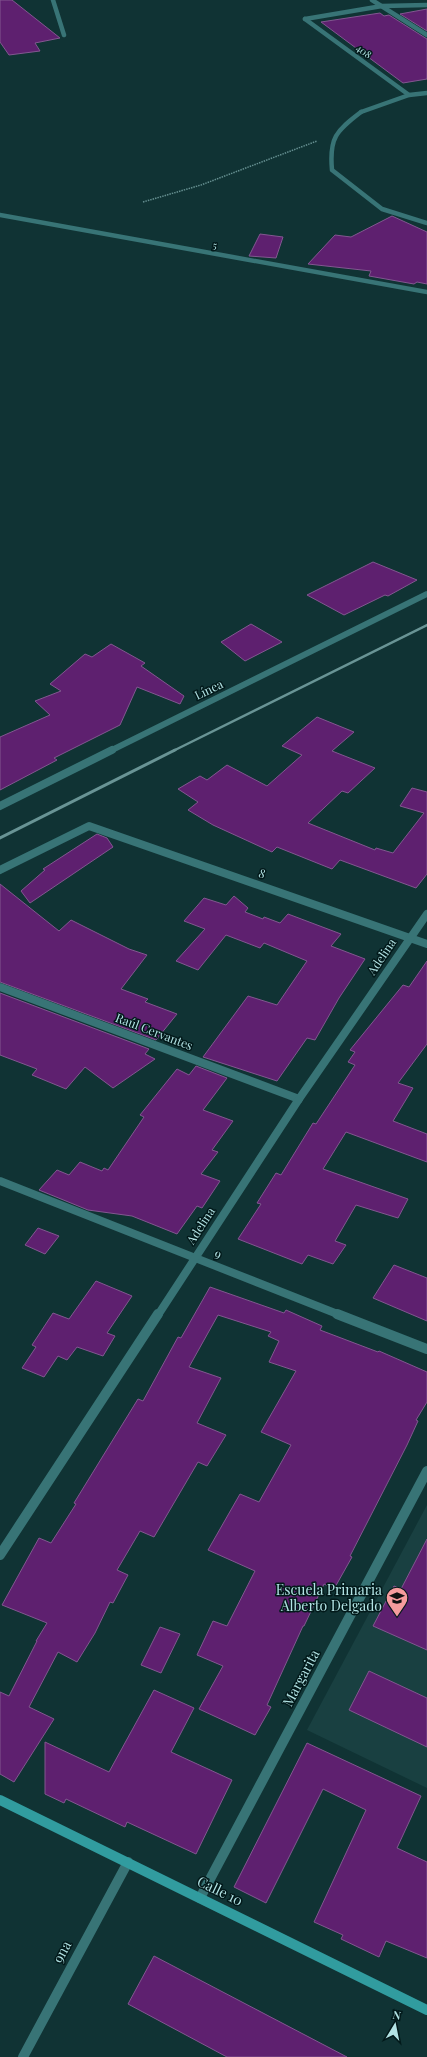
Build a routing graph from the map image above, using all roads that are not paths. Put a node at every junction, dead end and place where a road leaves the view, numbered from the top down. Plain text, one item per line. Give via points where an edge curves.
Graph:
1 (53, 0) edge
2 (372, 0) edge
3 (427, 5) edge
4 (382, 6) junction
5 (64, 35) dead end
6 (427, 35) edge
7 (427, 93) edge
8 (411, 96) junction
9 (0, 215) edge
10 (427, 223) edge
11 (427, 292) edge
12 (427, 594) edge
13 (0, 806) edge
14 (0, 870) edge
15 (427, 914) edge
16 (410, 938) junction
17 (427, 944) edge
18 (0, 987) edge
19 (299, 1100) junction
20 (0, 1181) edge
21 (195, 1258) junction
22 (427, 1349) edge
23 (427, 1471) edge
24 (0, 1555) edge
25 (0, 1800) edge
26 (128, 1862) junction
27 (200, 1898) junction
28 (427, 2010) edge
29 (23, 2057) edge

1 - 5 street
2 - 4 street
3 - 4 street
4 - 6 street
4 - 8 street, 408 via 305,19
7 - 8 street
8 - 10 street via 361,112 334,135 330,150 332,170 382,209
9 - 11 street, 5
12 - 13 street, Línea
14 - 16 street, 8 via 89,826
15 - 16 street, Adelina
16 - 17 street, 8
16 - 19 street, Adelina
18 - 19 street, Raúl Cervantes
19 - 21 street, Adelina
20 - 21 street, 9
21 - 22 street, 9
21 - 24 street, Adelina
23 - 27 street, Margarita
25 - 26 street, Calle 10
26 - 27 street, Calle 10
26 - 29 street, 9na
27 - 28 street, Calle 10

